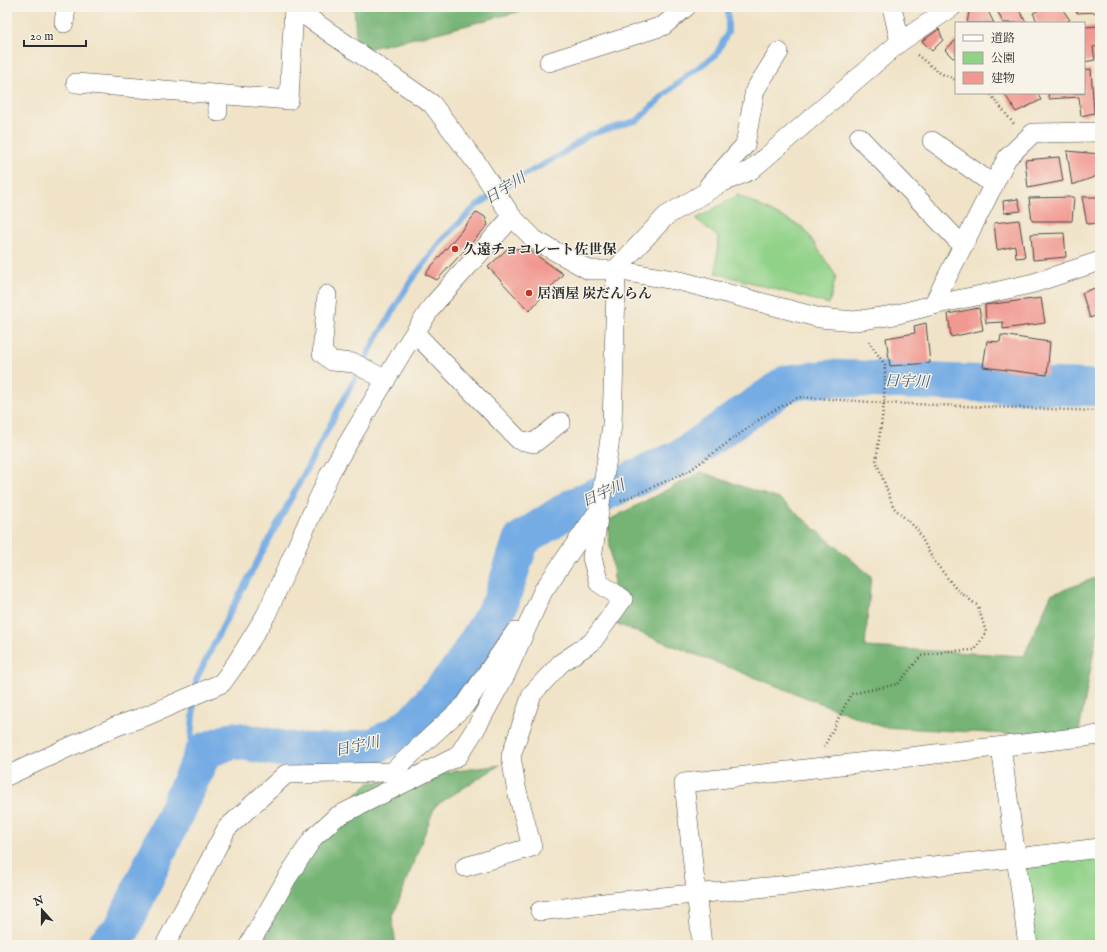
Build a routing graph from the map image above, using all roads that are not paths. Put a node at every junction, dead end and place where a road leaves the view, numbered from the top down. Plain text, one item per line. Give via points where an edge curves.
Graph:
1 (293, 7) edge
2 (686, 7) edge
3 (892, 7) edge
4 (952, 7) edge
5 (900, 42) junction
6 (779, 52) dead end
7 (549, 62) dead end
8 (76, 84) dead end
9 (1100, 132) edge
10 (860, 137) dead end
11 (932, 141) dead end
12 (994, 185) junction
13 (698, 197) junction
14 (508, 211) junction
15 (963, 246) junction
16 (1100, 261) edge
17 (614, 270) junction
18 (327, 295) dead end
19 (933, 305) junction
20 (415, 333) junction
21 (380, 377) junction
22 (561, 422) dead end
23 (598, 511) junction
24 (543, 591) junction
25 (1100, 735) edge
26 (1002, 747) junction
27 (7, 776) edge
28 (1100, 848) edge
29 (1016, 858) junction
30 (465, 867) dead end
31 (697, 894) junction
32 (540, 911) dead end
33 (165, 945) edge
34 (249, 945) edge
35 (702, 945) edge
36 (1028, 945) edge

1 - 8 street via 289,100 218,103 143,97
1 - 14 street via 432,104 478,165
2 - 7 street via 663,26
3 - 5 street
4 - 5 street
5 - 13 street via 751,170 721,183
6 - 13 street via 755,90 745,145
9 - 12 street via 1034,133 1008,158
10 - 15 street
11 - 12 street
12 - 15 street
13 - 17 street via 666,216
14 - 17 street via 535,240 589,270
14 - 20 street via 433,305
15 - 19 street
16 - 19 street via 1034,283
17 - 19 street via 680,282 820,318 855,321
17 - 23 street via 616,291 612,425
18 - 21 street via 322,353 332,361 354,363
20 - 21 street
20 - 22 street via 519,440 534,443
21 - 27 street via 330,473 266,615 222,683 65,748
23 - 24 street
23 - 30 street via 592,558 599,583 623,598 592,642 561,663 532,694 511,756 516,787 532,847
24 - 33 street via 465,705 392,772 286,774 227,828
24 - 34 street via 506,674 458,756 336,817 313,838
25 - 26 street
26 - 29 street
26 - 31 street via 684,783
28 - 29 street
29 - 31 street
29 - 36 street
31 - 32 street
31 - 35 street

